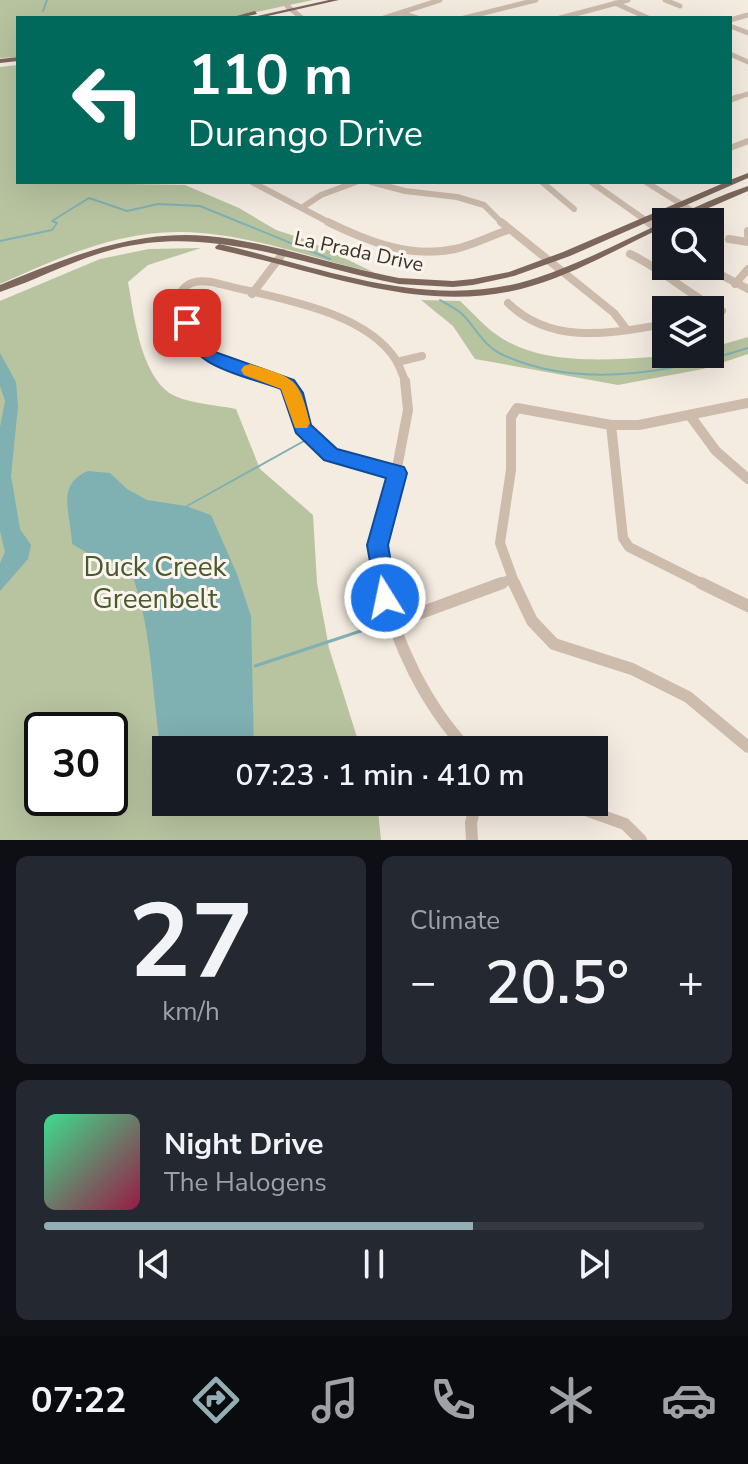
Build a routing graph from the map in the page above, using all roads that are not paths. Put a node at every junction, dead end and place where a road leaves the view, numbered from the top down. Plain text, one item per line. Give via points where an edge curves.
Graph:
1 (316, 0) edge
2 (336, 0) edge
3 (440, 0) edge
4 (536, 0) edge
5 (607, 0) edge
6 (628, 0) edge
7 (665, 0) edge
8 (498, 1) edge
9 (614, 3) junction
10 (680, 6) dead end
11 (508, 7) junction
12 (289, 8) junction
13 (401, 13) junction
14 (243, 16) edge
15 (259, 16) edge
16 (299, 16) edge
17 (391, 16) edge
18 (411, 16) edge
19 (472, 16) edge
20 (567, 16) edge
21 (643, 16) edge
22 (732, 55) edge
23 (738, 58) junction
24 (732, 60) edge
25 (748, 62) edge
26 (256, 184) edge
27 (351, 184) edge
28 (379, 184) edge
29 (545, 184) edge
30 (594, 184) edge
31 (649, 184) edge
32 (728, 184) edge
33 (748, 188) edge
34 (682, 205) junction
35 (303, 207) junction
36 (687, 208) edge
37 (703, 208) edge
38 (574, 209) dead end
39 (645, 220) junction
40 (652, 221) edge
41 (652, 229) edge
42 (508, 230) junction
43 (729, 239) dead end
44 (748, 242) edge
45 (104, 251) junction
46 (283, 253) junction
47 (630, 254) dead end
48 (276, 262) junction
49 (546, 262) junction
50 (748, 269) edge
51 (559, 271) junction
52 (724, 278) edge
53 (735, 284) junction
54 (0, 289) edge
55 (748, 289) edge
56 (252, 294) junction
57 (692, 296) edge
58 (0, 297) edge
59 (508, 303) dead end
60 (652, 326) edge
61 (627, 330) junction
62 (422, 356) dead end
63 (397, 362) junction
64 (748, 403) edge
65 (691, 417) junction
66 (611, 425) junction
67 (397, 473) junction
68 (748, 479) edge
69 (512, 579) junction
70 (748, 606) edge
71 (396, 622) junction
72 (455, 736) edge
73 (748, 747) edge
74 (473, 816) edge
75 (602, 816) edge
76 (472, 840) edge
77 (641, 840) edge

1 - 12 main road
2 - 12 main road
3 - 13 street
4 - 11 street
5 - 9 street
6 - 9 street
7 - 10 street
8 - 11 street
9 - 20 street
9 - 21 street
11 - 19 street
12 - 14 main road
12 - 15 main road
12 - 16 street
13 - 17 street
13 - 18 street
22 - 23 street
23 - 24 street
23 - 25 street
26 - 35 street
27 - 35 street
28 - 42 street via 477,201
29 - 38 street
30 - 39 street
31 - 34 street
32 - 34 main road, La Prada Drive
33 - 37 main road, La Prada Drive
34 - 36 street
34 - 39 main road, La Prada Drive
35 - 42 street via 369,239 415,249 450,250
39 - 40 street
39 - 49 main road, La Prada Drive
41 - 51 main road, La Prada Drive
42 - 49 street
43 - 44 street
45 - 46 main road, La Prada Drive via 179,237
45 - 48 main road, La Prada Drive via 198,244
45 - 54 main road, La Prada Drive
45 - 58 main road, La Prada Drive
46 - 48 street
46 - 49 main road, La Prada Drive via 427,284 491,280
47 - 57 street
48 - 51 main road, La Prada Drive via 375,287 447,295 498,291
48 - 56 street
49 - 51 street
50 - 53 street
51 - 61 street via 614,313
52 - 53 street
53 - 55 street
56 - 63 street via 355,325 377,338
56 - 67 street via 200,280 183,287 181,299 199,350 288,384 302,428 331,455
59 - 61 street via 519,318 544,327 575,333
60 - 61 street
62 - 63 street
63 - 67 street via 404,374 408,412
64 - 65 street
65 - 66 street
65 - 68 street via 722,458
66 - 69 street via 513,411 508,503 500,543
66 - 70 street via 623,538 629,547
67 - 71 street via 377,545 385,598
69 - 71 street
69 - 73 street via 532,621 554,644 632,669 688,697
71 - 72 street via 424,692
74 - 76 street
75 - 77 street via 625,824

